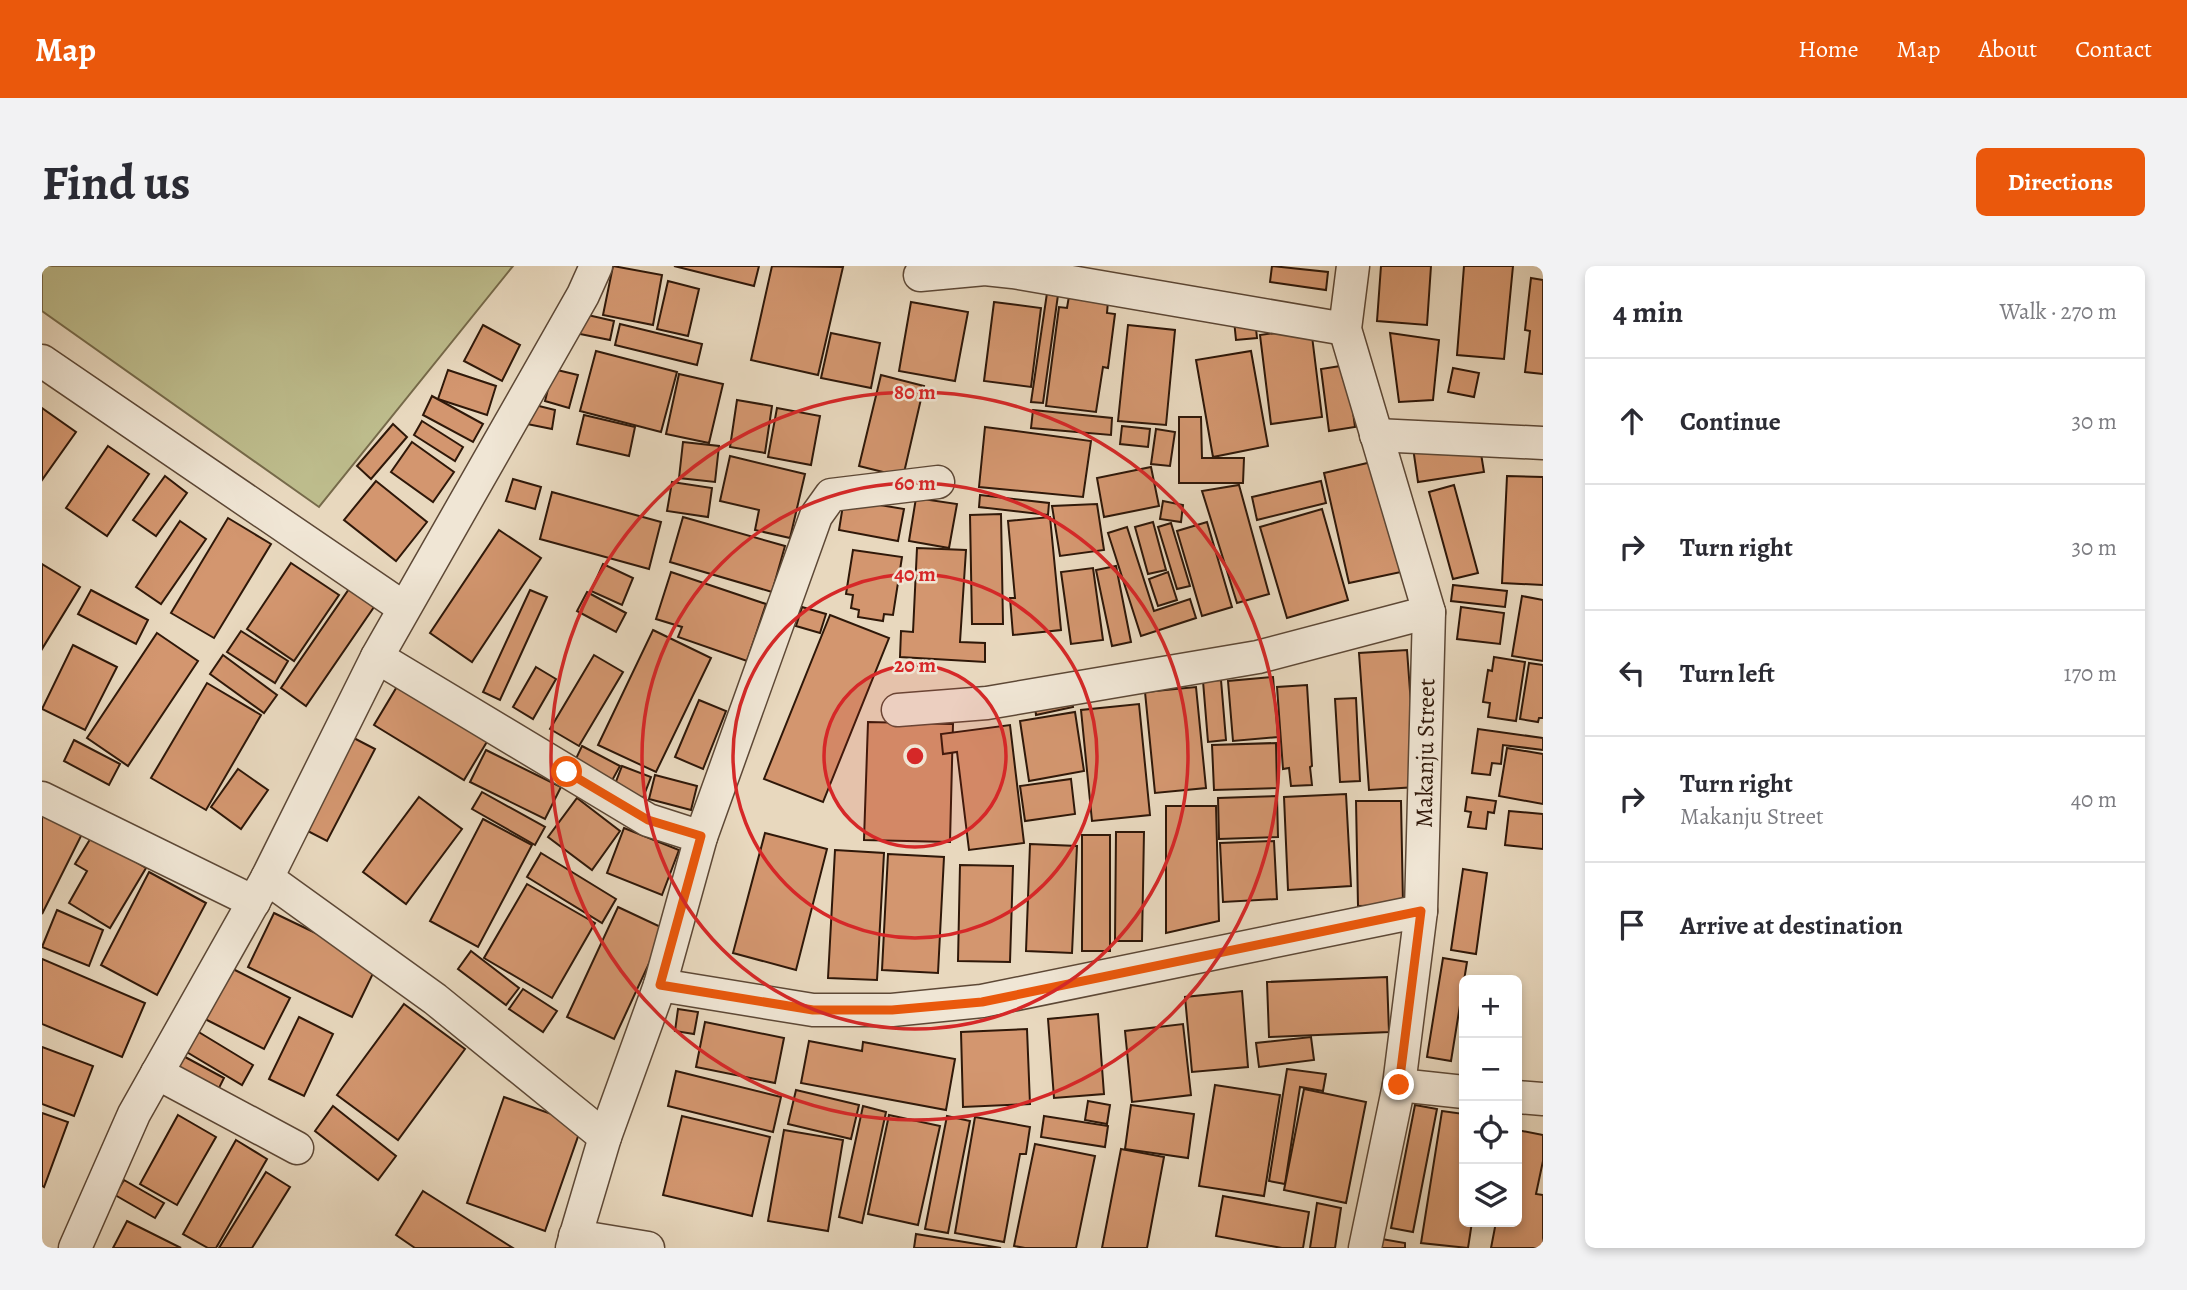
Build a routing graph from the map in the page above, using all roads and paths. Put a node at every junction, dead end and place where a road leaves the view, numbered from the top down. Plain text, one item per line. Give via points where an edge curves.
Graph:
1 (596, 266) edge
2 (1353, 266) edge
3 (920, 275) dead end
4 (1345, 329) junction
5 (42, 361) edge
6 (1376, 435) junction
7 (1543, 443) edge
8 (938, 482) dead end
9 (404, 608) junction
10 (1429, 612) junction
11 (377, 657) junction
12 (898, 710) dead end
13 (42, 798) edge
14 (701, 836) junction
15 (261, 890) junction
16 (1421, 911) junction
17 (660, 985) junction
18 (157, 1073) junction
19 (1399, 1085) junction
20 (1459, 1091) edge
21 (1522, 1098) edge
22 (1543, 1100) edge
23 (605, 1137) junction
24 (297, 1149) dead end
25 (574, 1242) edge
26 (75, 1248) edge
27 (648, 1248) edge
28 (1365, 1248) edge

1 - 9 street
2 - 4 street, Makanju Street
3 - 4 street via 985,269 1013,272
4 - 6 street, Makanju Street
5 - 9 street
6 - 7 street
6 - 10 street, Makanju Street
8 - 14 street via 831,495 816,516
9 - 11 street
10 - 12 street via 1258,657 987,703
10 - 16 street, Makanju Street
11 - 14 street via 648,820
11 - 15 street
13 - 15 street
14 - 17 street
15 - 18 street
15 - 23 street via 435,999
16 - 17 street via 982,1002 892,1010 813,1010
16 - 19 street, Makanju Street
17 - 23 street
18 - 24 street
18 - 26 street
19 - 20 street
19 - 28 street, Makanju Street
21 - 22 street
23 - 25 street
25 - 27 street

